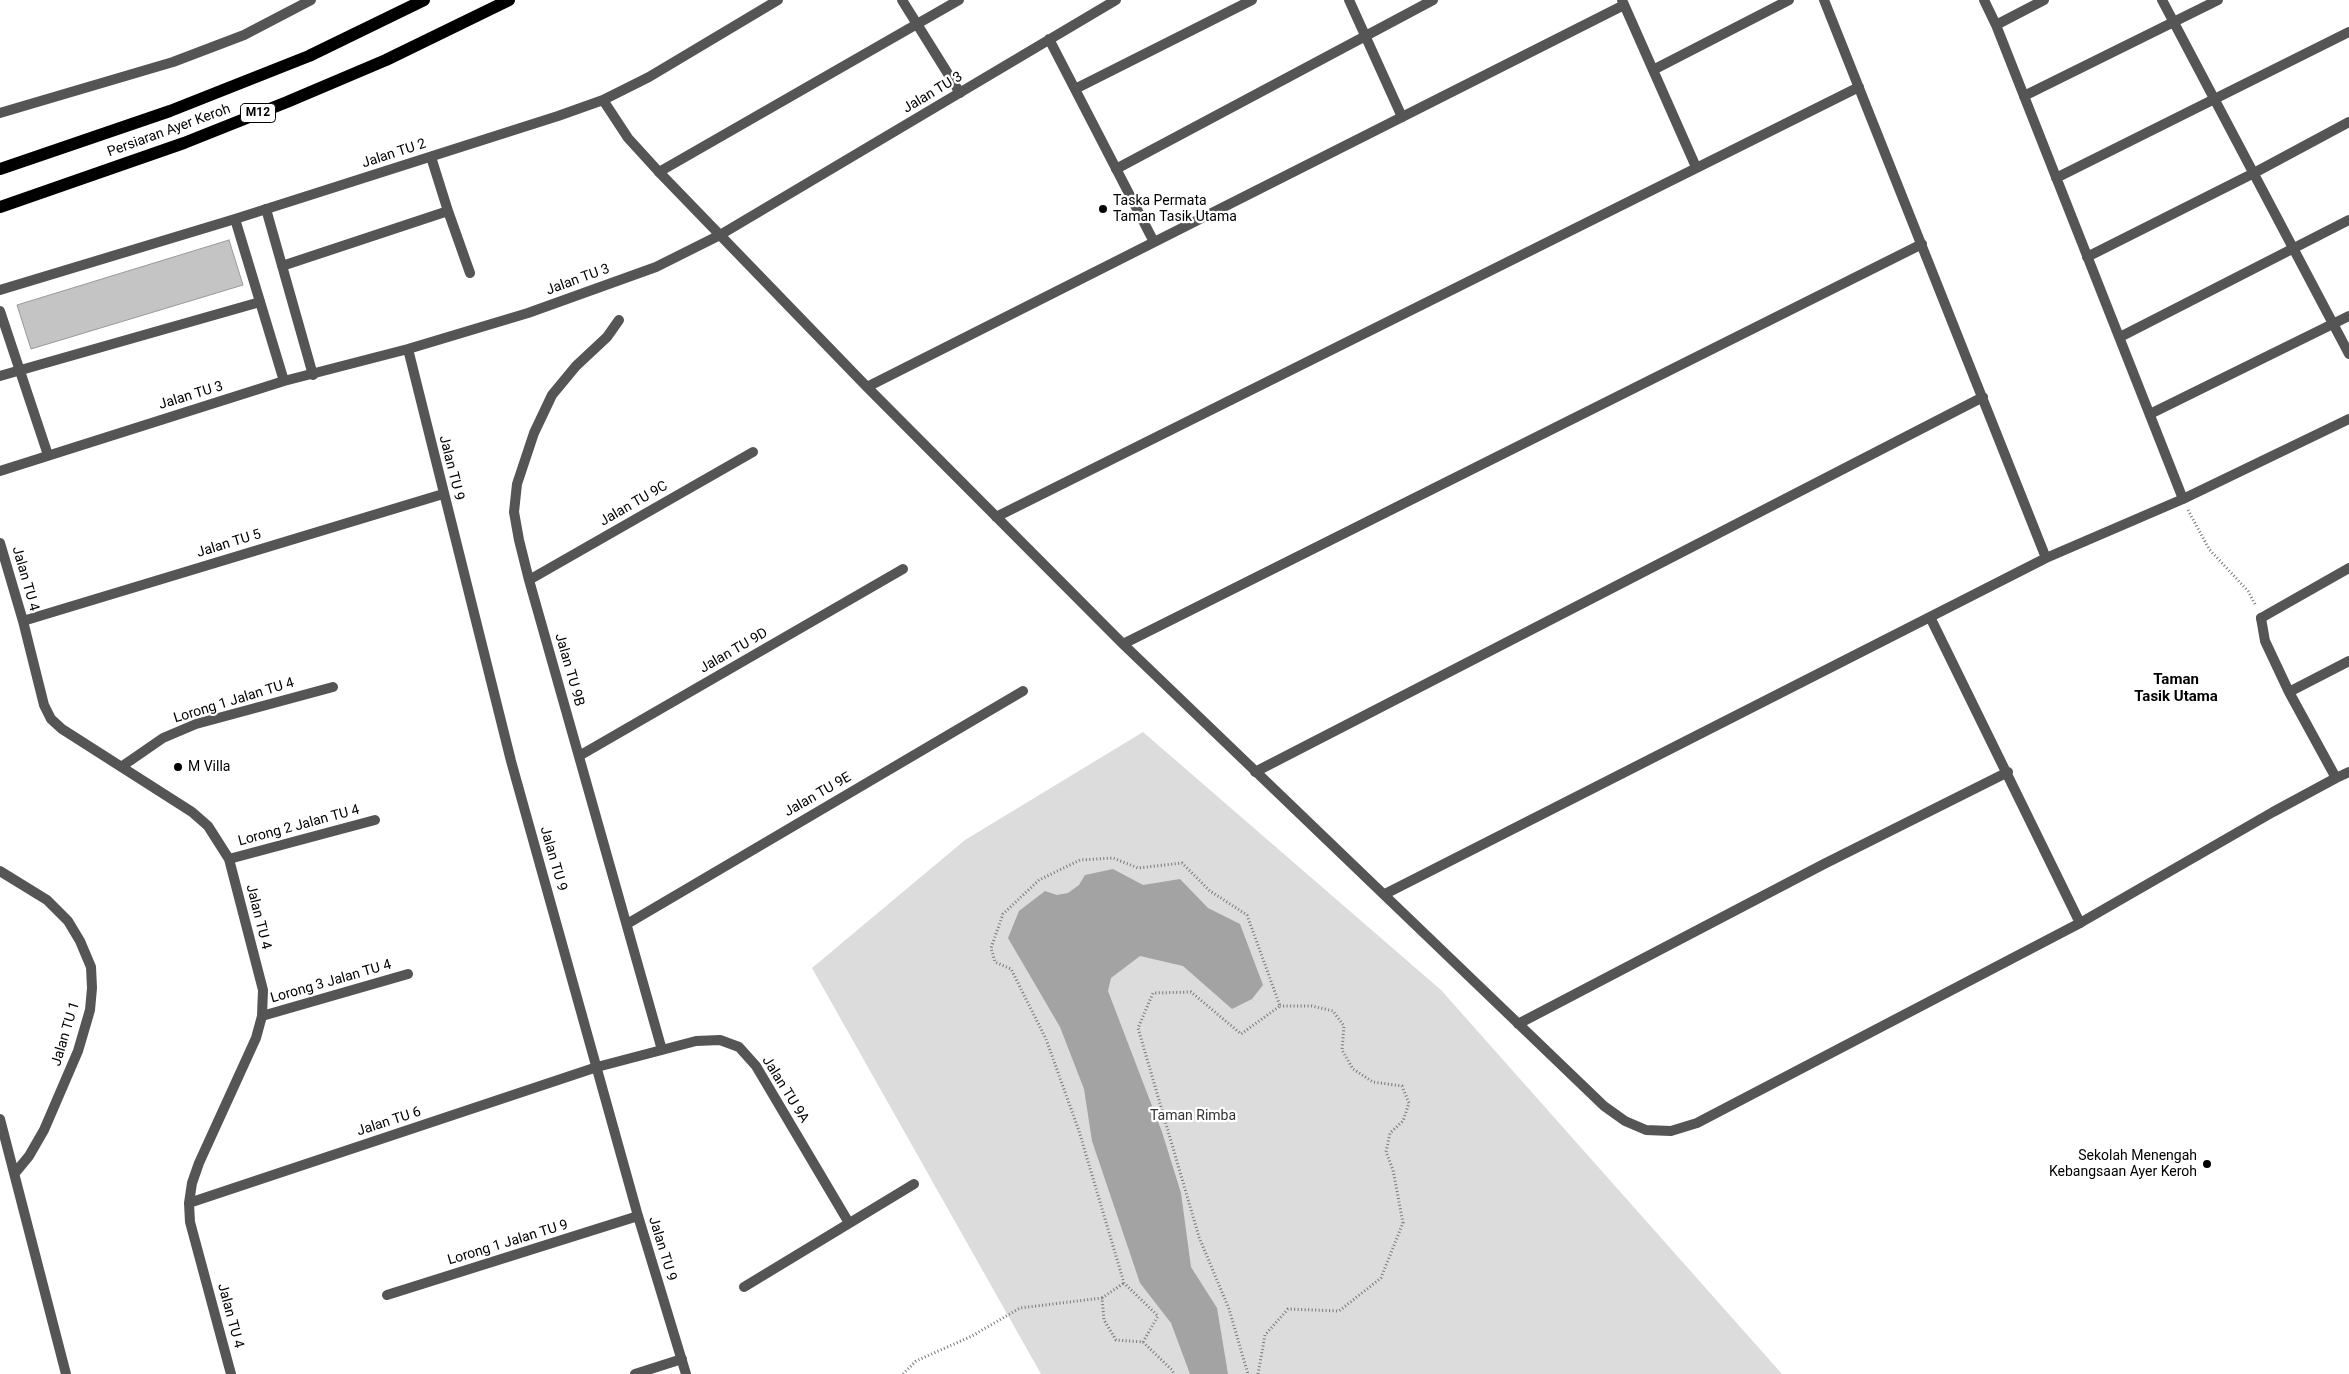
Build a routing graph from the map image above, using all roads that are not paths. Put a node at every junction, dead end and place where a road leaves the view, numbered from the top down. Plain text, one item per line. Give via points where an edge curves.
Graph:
1 (311, 0) edge
2 (424, 0) edge
3 (509, 0) edge
4 (778, 0) edge
5 (902, 0) edge
6 (959, 0) edge
7 (1116, 0) edge
8 (1252, 0) edge
9 (1349, 0) edge
10 (1433, 0) edge
11 (1789, 0) edge
12 (1824, 0) edge
13 (1984, 0) edge
14 (2044, 0) edge
15 (2162, 0) edge
16 (2218, 0) edge
17 (1623, 2) edge
18 (2174, 22) junction
19 (917, 24) junction
20 (1996, 25) junction
21 (2349, 32) edge
22 (1365, 36) junction
23 (1049, 39) junction
24 (1653, 70) junction
25 (1859, 87) junction
26 (1075, 89) junction
27 (960, 93) junction
28 (2024, 96) junction
29 (2214, 99) junction
30 (602, 100) junction
31 (0, 113) edge
32 (1402, 117) junction
33 (2349, 122) edge
34 (431, 157) junction
35 (1696, 166) junction
36 (0, 169) edge
37 (1116, 169) junction
38 (659, 172) junction
39 (2254, 173) junction
40 (2056, 178) junction
41 (0, 207) edge
42 (266, 209) junction
43 (448, 211) junction
44 (235, 219) junction
45 (2349, 220) edge
46 (720, 234) junction
47 (1154, 242) junction
48 (1922, 244) junction
49 (2294, 249) junction
50 (2087, 257) junction
51 (282, 266) junction
52 (470, 274) dead end
53 (0, 290) edge
54 (260, 302) junction
55 (0, 311) edge
56 (2349, 316) edge
57 (619, 320) dead end
58 (2333, 324) junction
59 (2120, 337) junction
60 (408, 348) junction
61 (2349, 354) edge
62 (20, 369) junction
63 (313, 375) junction
64 (0, 376) edge
65 (284, 381) junction
66 (867, 387) junction
67 (1983, 397) junction
68 (2150, 414) junction
69 (2349, 419) edge
70 (753, 452) dead end
71 (48, 455) junction
72 (0, 470) edge
73 (443, 494) junction
74 (2183, 499) junction
75 (996, 517) junction
76 (0, 543) edge
77 (2046, 558) junction
78 (2349, 568) edge
79 (903, 569) dead end
80 (529, 580) junction
81 (1930, 617) junction
82 (23, 621) junction
83 (1123, 644) junction
84 (2349, 660) edge
85 (333, 687) dead end
86 (1024, 691) dead end
87 (2289, 692) junction
88 (579, 756) junction
89 (121, 767) junction
90 (1255, 772) junction
91 (2008, 772) junction
92 (2349, 772) edge
93 (2336, 778) junction
94 (375, 820) dead end
95 (229, 859) junction
96 (0, 871) edge
97 (1385, 894) junction
98 (2080, 922) junction
99 (628, 924) junction
100 (408, 974) dead end
101 (262, 1016) junction
102 (1518, 1024) junction
103 (662, 1050) junction
104 (597, 1068) junction
105 (0, 1119) edge
106 (15, 1173) junction
107 (914, 1184) dead end
108 (189, 1203) junction
109 (638, 1216) junction
110 (849, 1223) junction
111 (744, 1287) dead end
112 (387, 1295) dead end
113 (682, 1359) junction
114 (66, 1374) edge
115 (231, 1374) edge
116 (635, 1374) edge
117 (686, 1374) edge

1 - 31 street via 244,35 173,62
2 - 36 main road, Persiaran Ayer Keroh / M12 via 309,56 170,111
3 - 41 main road, Persiaran Ayer Keroh / M12 via 386,60 287,102 184,143
4 - 30 street, Jalan TU 2 via 648,77
5 - 19 street
6 - 19 street
7 - 23 street, Jalan TU 3
8 - 26 street
9 - 22 street
10 - 22 street
11 - 24 street
12 - 25 street
13 - 20 street
14 - 20 street
15 - 18 street
16 - 18 street
17 - 24 street
17 - 32 street
18 - 28 street
18 - 29 street
19 - 27 street
19 - 38 street
20 - 28 street
21 - 29 street
22 - 32 street
22 - 37 street
23 - 26 street
23 - 27 street, Jalan TU 3
24 - 35 street
25 - 35 street
25 - 48 street
26 - 37 street
27 - 46 street, Jalan TU 3
28 - 40 street
29 - 39 street
29 - 40 street
30 - 34 street, Jalan TU 2
30 - 38 street via 628,138
32 - 47 street
33 - 39 street
34 - 42 street, Jalan TU 2
34 - 43 street
35 - 75 street
37 - 47 street
38 - 46 street
39 - 49 street
39 - 50 street
40 - 50 street
42 - 44 street, Jalan TU 2
42 - 51 street
43 - 51 street
43 - 52 street
44 - 53 street, Jalan TU 2
44 - 54 street
45 - 49 street
46 - 60 street, Jalan TU 3 via 656,267 616,282 528,313
46 - 66 street
47 - 66 street
48 - 67 street
48 - 83 street
49 - 58 street
49 - 59 street
50 - 59 street
51 - 63 street
54 - 62 street
54 - 65 street
55 - 62 street
56 - 58 street
57 - 80 street, Jalan TU 9B via 552,395 534,433 517,484 514,512
58 - 61 street
58 - 68 street
59 - 68 street
60 - 63 street, Jalan TU 3
60 - 73 street, Jalan TU 9
62 - 64 street
62 - 71 street
63 - 65 street, Jalan TU 3
65 - 71 street, Jalan TU 3
66 - 75 street
67 - 77 street
67 - 90 street
68 - 74 street
69 - 74 street
70 - 80 street, Jalan TU 9C
71 - 72 street, Jalan TU 3
73 - 82 street, Jalan TU 5
73 - 104 street, Jalan TU 9 via 511,761
74 - 77 street
75 - 83 street
76 - 82 street, Jalan TU 4
77 - 81 street
78 - 87 street via 2261,618 2265,641
79 - 88 street, Jalan TU 9D
80 - 88 street, Jalan TU 9B
81 - 91 street
81 - 97 street
82 - 89 street, Jalan TU 4 via 44,705 51,719
83 - 90 street
84 - 87 street
85 - 89 street, Lorong 1 Jalan TU 4 via 196,724 163,738
86 - 99 street, Jalan TU 9E
87 - 93 street
88 - 99 street, Jalan TU 9B
89 - 95 street, Jalan TU 4 via 192,812 208,826
90 - 97 street
91 - 98 street
91 - 102 street
92 - 93 street
93 - 98 street
94 - 95 street, Lorong 2 Jalan TU 4
95 - 101 street, Jalan TU 4 via 263,990
96 - 106 street, Jalan TU 1 via 47,900 68,921 91,968 92,988 90,1010 78,1051 44,1130
97 - 102 street
98 - 102 street via 1697,1123 1671,1130 1646,1130 1625,1121 1604,1106
99 - 103 street, Jalan TU 9B
100 - 101 street, Lorong 3 Jalan TU 4
101 - 108 street, Jalan TU 4 via 256,1038 198,1163
103 - 104 street, Jalan TU 9A
103 - 110 street, Jalan TU 9A via 696,1041 720,1040 739,1047 756,1066
104 - 108 street, Jalan TU 6
104 - 109 street, Jalan TU 9
105 - 106 street
106 - 114 street
107 - 110 street
108 - 115 street, Jalan TU 4 via 190,1222
109 - 112 street, Lorong 1 Jalan TU 9
109 - 113 street, Jalan TU 9
110 - 111 street
113 - 116 street
113 - 117 street, Jalan TU 9

